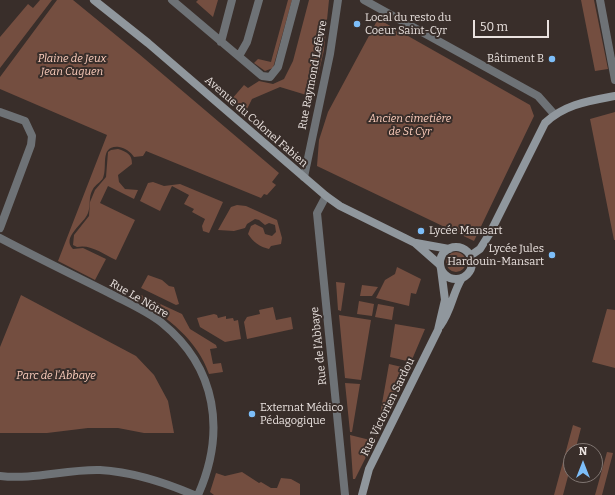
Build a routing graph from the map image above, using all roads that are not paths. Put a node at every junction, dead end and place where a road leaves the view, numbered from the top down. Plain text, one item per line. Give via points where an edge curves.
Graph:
1 (94, 0) edge
2 (172, 0) edge
3 (232, 0) edge
4 (259, 0) edge
5 (296, 0) edge
6 (338, 0) edge
7 (364, 0) edge
8 (600, 0) edge
9 (220, 42) junction
10 (239, 56) junction
11 (615, 80) edge
12 (615, 96) edge
13 (0, 112) edge
14 (554, 114) junction
15 (304, 177) junction
16 (326, 196) junction
17 (0, 228) edge
18 (0, 238) edge
19 (415, 243) junction
20 (449, 249) junction
21 (470, 256) junction
22 (441, 267) junction
23 (462, 278) junction
24 (438, 330) junction
25 (0, 476) edge
26 (194, 495) edge
27 (198, 495) edge
28 (345, 495) edge
29 (362, 495) edge

1 - 15 street, Avenue du Colonel Fabien
2 - 9 street
3 - 9 street
4 - 10 street via 247,42
5 - 10 street via 275,73 270,77 262,76
6 - 15 street, Rue Raymond Lefèvre via 330,54
7 - 14 street via 538,96
8 - 11 street
9 - 10 street
12 - 14 street via 582,102
13 - 17 street via 25,120 32,136 31,145
14 - 21 street via 545,123 484,244
15 - 16 street, Avenue du Colonel Fabien
16 - 19 street, Avenue du Colonel Fabien via 340,206
16 - 28 street, Rue de l’Abbaye via 317,213
18 - 27 street, Rue Le Nôtre via 161,322 188,348 202,372 214,408 213,445 208,473
19 - 20 street, Avenue du Colonel Fabien
19 - 22 street, Avenue du Colonel Fabien
20 - 21 street via 459,247
20 - 22 street via 442,256
21 - 23 street via 472,266
22 - 23 street via 451,278
22 - 24 street, Rue Victorien Sardou via 445,300
23 - 24 street, Rue Victorien Sardou via 456,288 449,314
24 - 29 street, Rue Victorien Sardou via 369,469
25 - 26 street via 28,478 100,470 164,482

